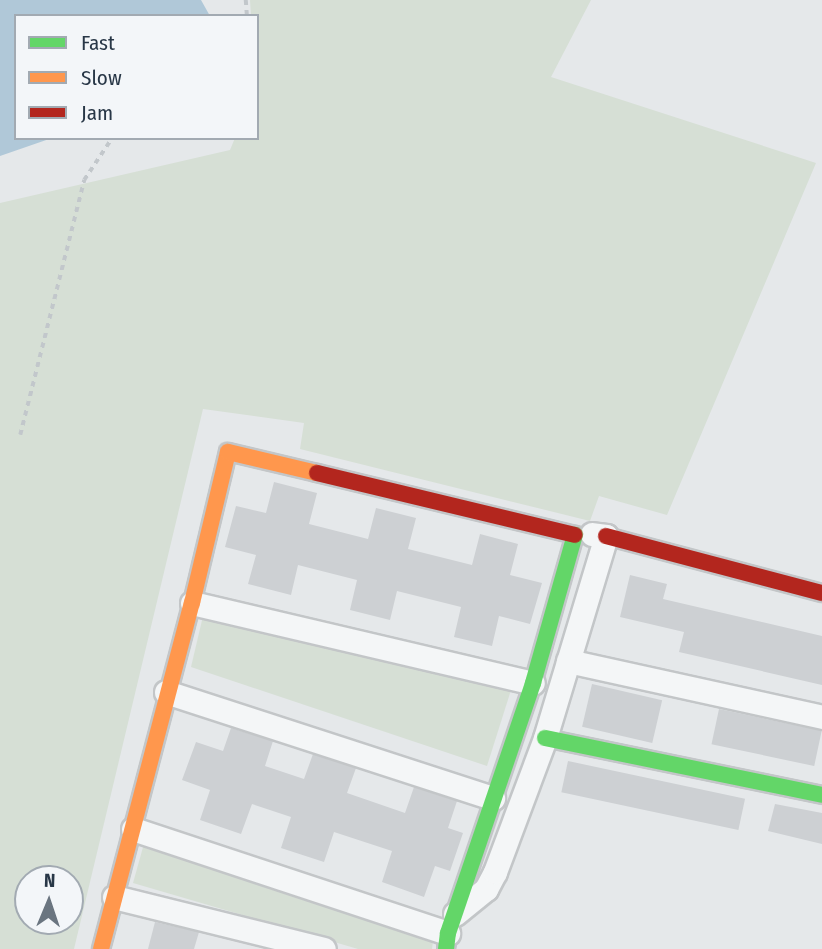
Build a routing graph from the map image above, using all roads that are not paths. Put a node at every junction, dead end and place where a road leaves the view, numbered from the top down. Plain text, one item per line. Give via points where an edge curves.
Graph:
1 (575, 533) junction
2 (606, 536) junction
3 (822, 593) edge
4 (192, 603) junction
5 (568, 661) junction
6 (533, 683) junction
7 (166, 692) junction
8 (822, 717) edge
9 (545, 738) junction
10 (822, 796) edge
11 (492, 798) junction
12 (134, 828) junction
13 (114, 897) junction
14 (449, 932) edge
15 (101, 949) edge
16 (324, 949) edge

1 - 2 street
1 - 4 street via 228,452
1 - 6 street
2 - 3 street
2 - 5 street
4 - 6 street
4 - 7 street
5 - 8 street
5 - 9 street
6 - 11 street
7 - 11 street
7 - 12 street
9 - 10 street
9 - 14 street via 495,872
11 - 14 street
12 - 13 street
12 - 14 street
13 - 15 street
13 - 16 street

